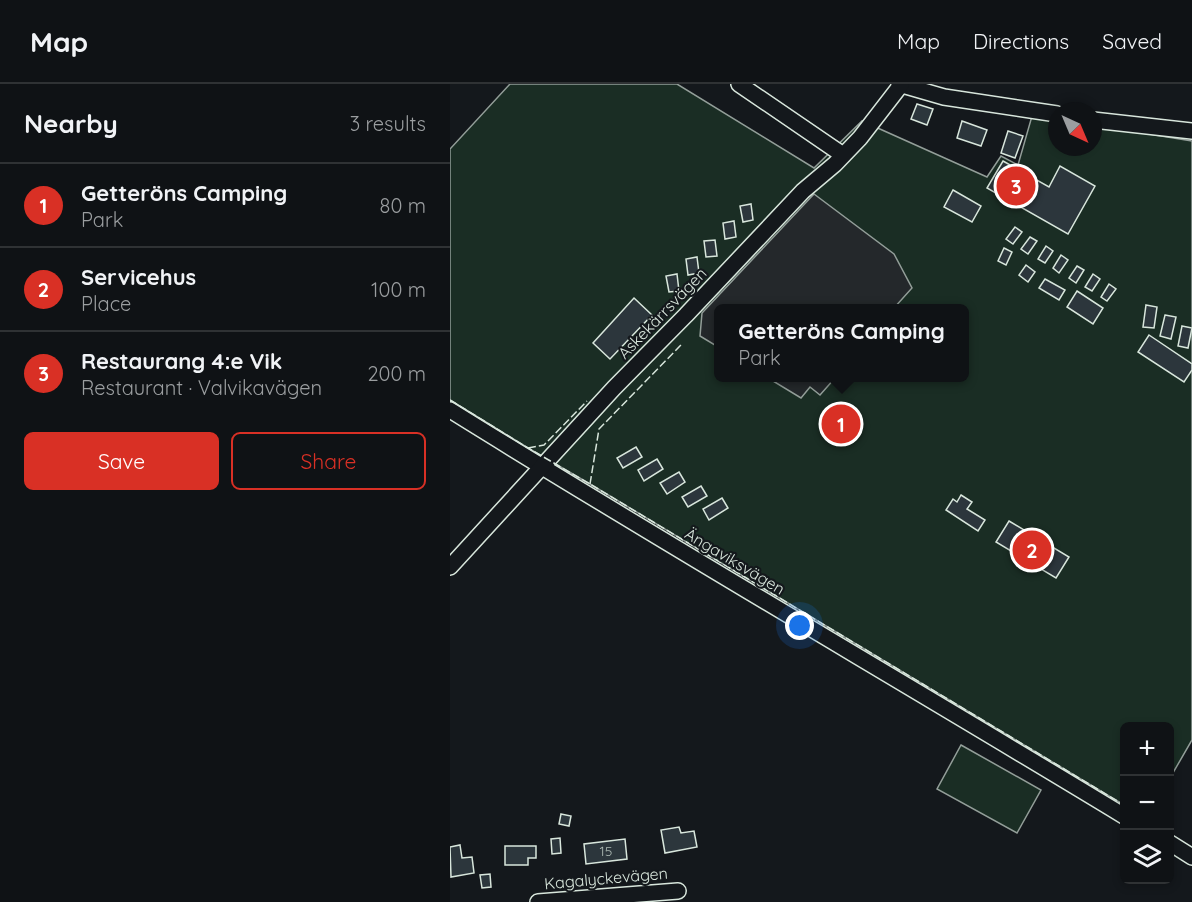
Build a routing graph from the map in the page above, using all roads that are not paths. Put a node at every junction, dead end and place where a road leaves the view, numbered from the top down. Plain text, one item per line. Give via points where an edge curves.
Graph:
1 (739, 84) edge
2 (900, 85) edge
3 (1048, 113) edge
4 (1102, 121) edge
5 (1192, 131) edge
6 (843, 155) junction
7 (450, 410) edge
8 (542, 468) junction
9 (450, 567) edge
10 (1120, 813) edge
11 (1174, 846) edge
12 (1192, 857) edge
13 (678, 891) dead end
14 (538, 902) edge

1 - 6 street
2 - 3 street via 944,97
2 - 6 street, Askekärrsvägen
4 - 5 street
6 - 8 street, Askekärrsvägen via 803,191
7 - 8 street, Ängaviksvägen
8 - 9 street, Askekärrsvägen
8 - 10 street, Ängaviksvägen
11 - 12 street
13 - 14 street, Kagalyckevägen

